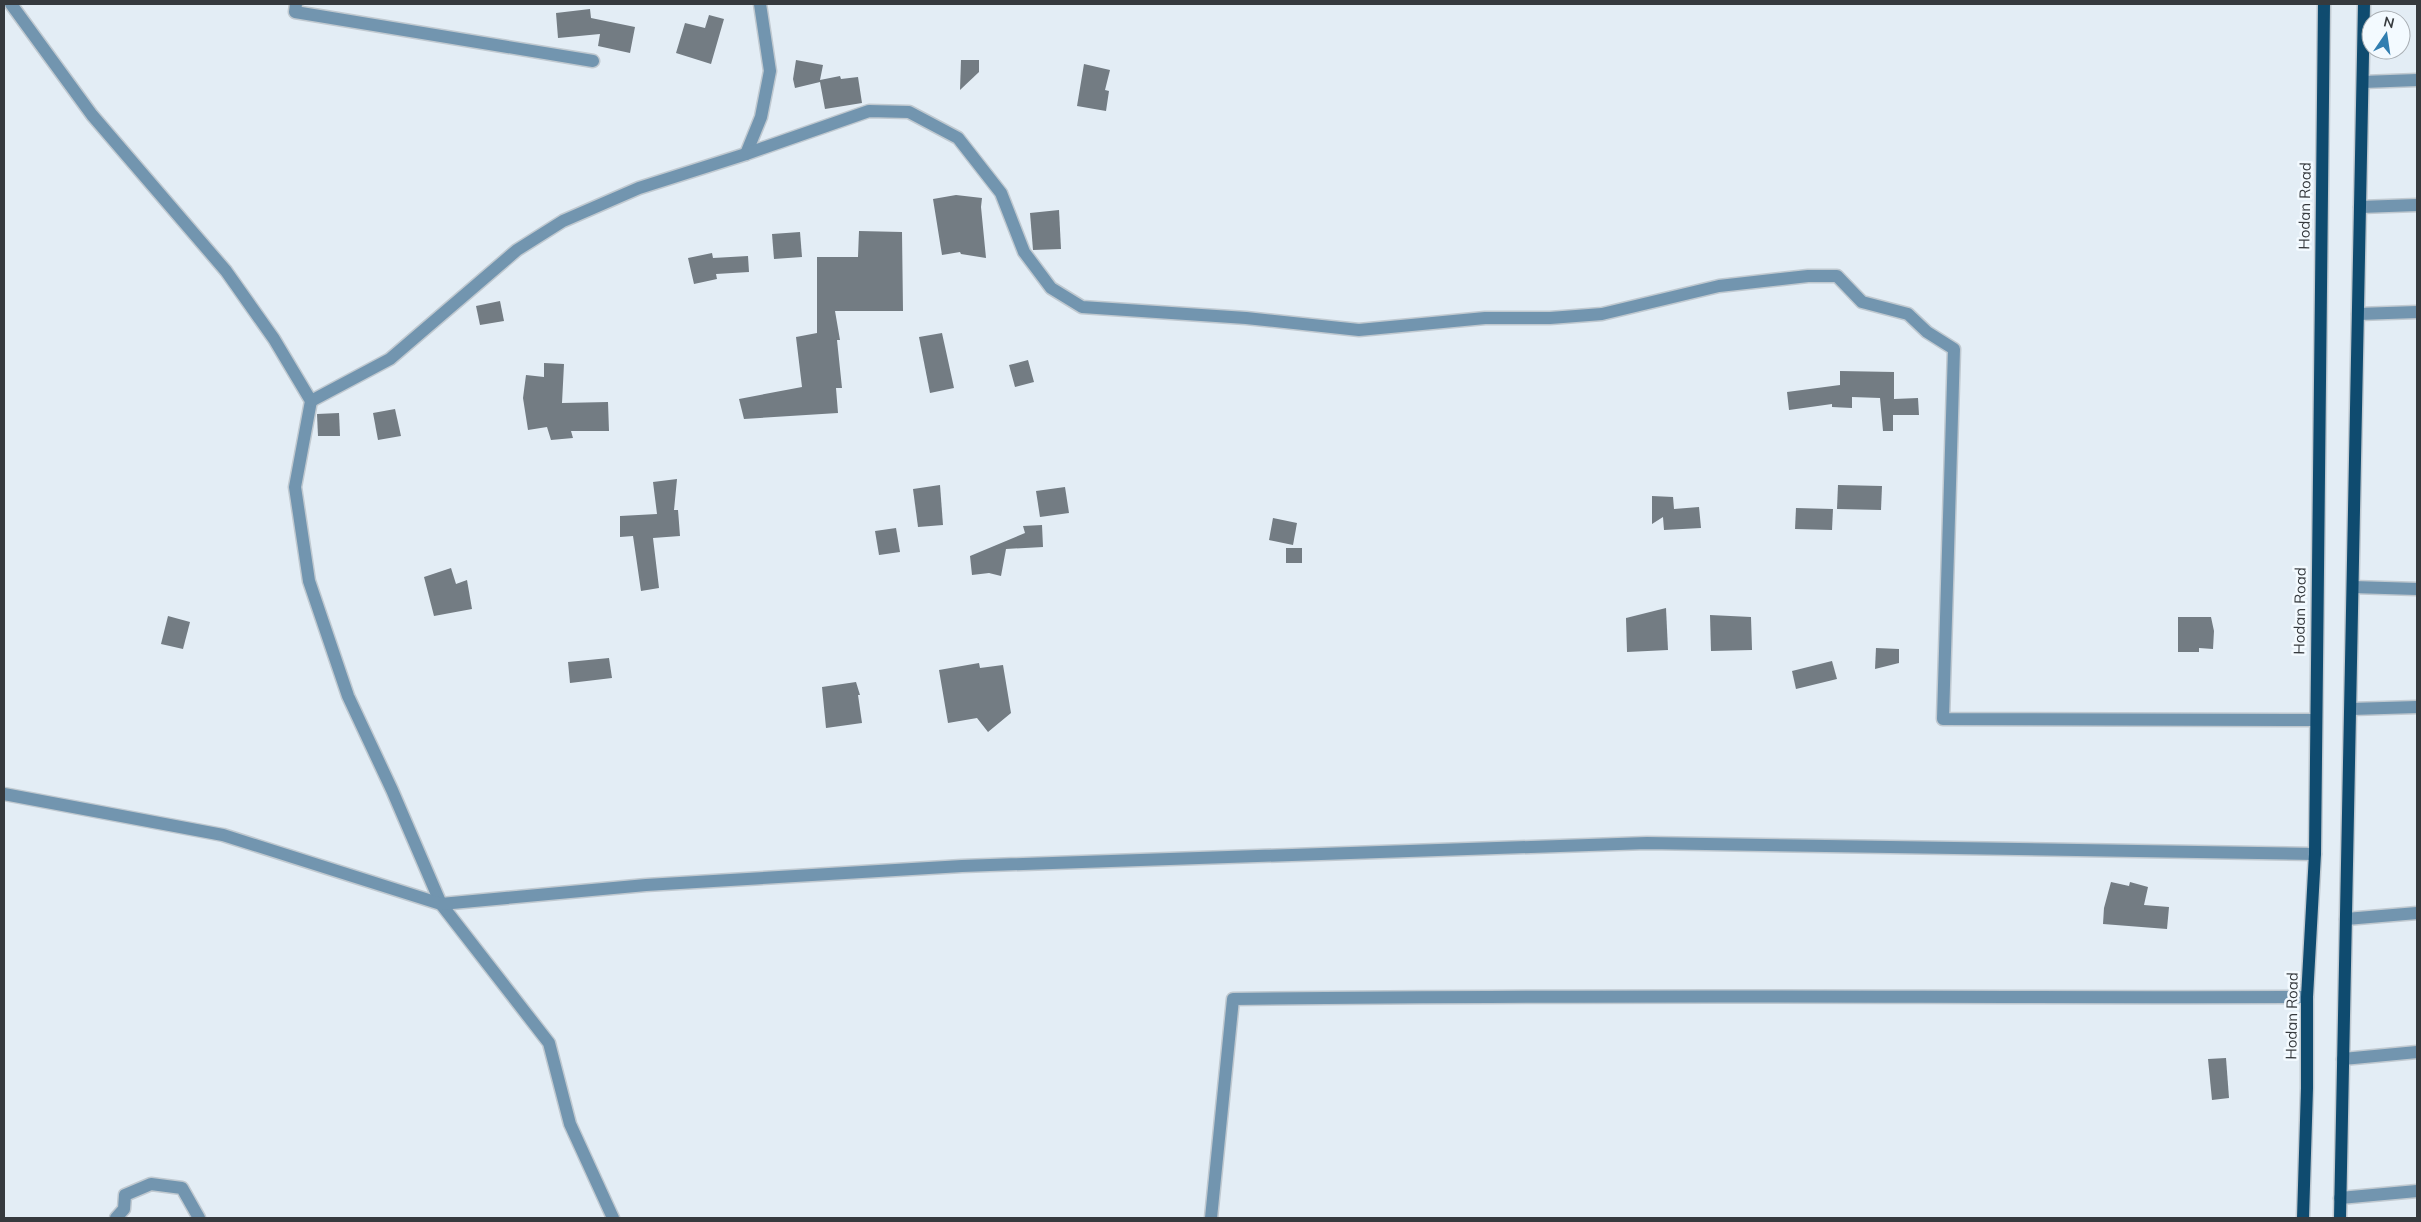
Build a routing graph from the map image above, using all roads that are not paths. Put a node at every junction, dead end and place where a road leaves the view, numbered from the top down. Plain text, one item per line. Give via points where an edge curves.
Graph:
1 (11, 4) edge
2 (296, 4) edge
3 (760, 4) edge
4 (2324, 4) edge
5 (2364, 4) edge
6 (593, 61) dead end
7 (2417, 80) edge
8 (2363, 82) junction
9 (746, 154) junction
10 (2417, 205) edge
11 (2360, 207) junction
12 (2417, 312) edge
13 (2358, 314) junction
14 (311, 401) junction
15 (2353, 587) junction
16 (2417, 589) edge
17 (2417, 707) edge
18 (2350, 709) junction
19 (2315, 720) junction
20 (4, 794) edge
21 (2315, 854) junction
22 (441, 904) junction
23 (2417, 913) edge
24 (2346, 919) junction
25 (2307, 997) junction
26 (2417, 1052) edge
27 (2343, 1058) junction
28 (2417, 1191) edge
29 (2340, 1198) junction
30 (116, 1218) edge
31 (199, 1218) edge
32 (613, 1218) edge
33 (1211, 1218) edge
34 (2303, 1218) edge
35 (2340, 1218) edge

1 - 14 street via 92,115 226,271
2 - 6 street via 296,12
3 - 9 street via 770,71 761,118
4 - 19 main road, Hodan Road
5 - 8 main road
7 - 8 street
8 - 11 main road
9 - 14 street via 639,188 563,221 517,250 390,359
9 - 19 street via 869,111 909,112 958,138 1002,193 1024,252 1051,288 1082,307 1246,318 1358,330 1485,318 1602,314 1719,286 1837,276 1862,302 1908,314 1927,332 1954,349 1943,718
10 - 11 street
11 - 13 main road
12 - 13 street
13 - 15 main road
14 - 22 street via 295,487 309,580 348,696
15 - 16 street
15 - 18 main road
17 - 18 street
18 - 24 main road
19 - 21 main road, Hodan Road
20 - 22 street via 223,835
21 - 22 street via 1637,843 962,866 646,885
21 - 25 main road, Hodan Road
22 - 32 street via 549,1044 570,1124
23 - 24 street
24 - 27 main road
25 - 33 street via 1467,996 1233,1000
25 - 34 main road, Hodan Road
26 - 27 street
27 - 29 main road
28 - 29 street
29 - 35 main road
30 - 31 street via 124,1208 125,1195 150,1184 182,1188

